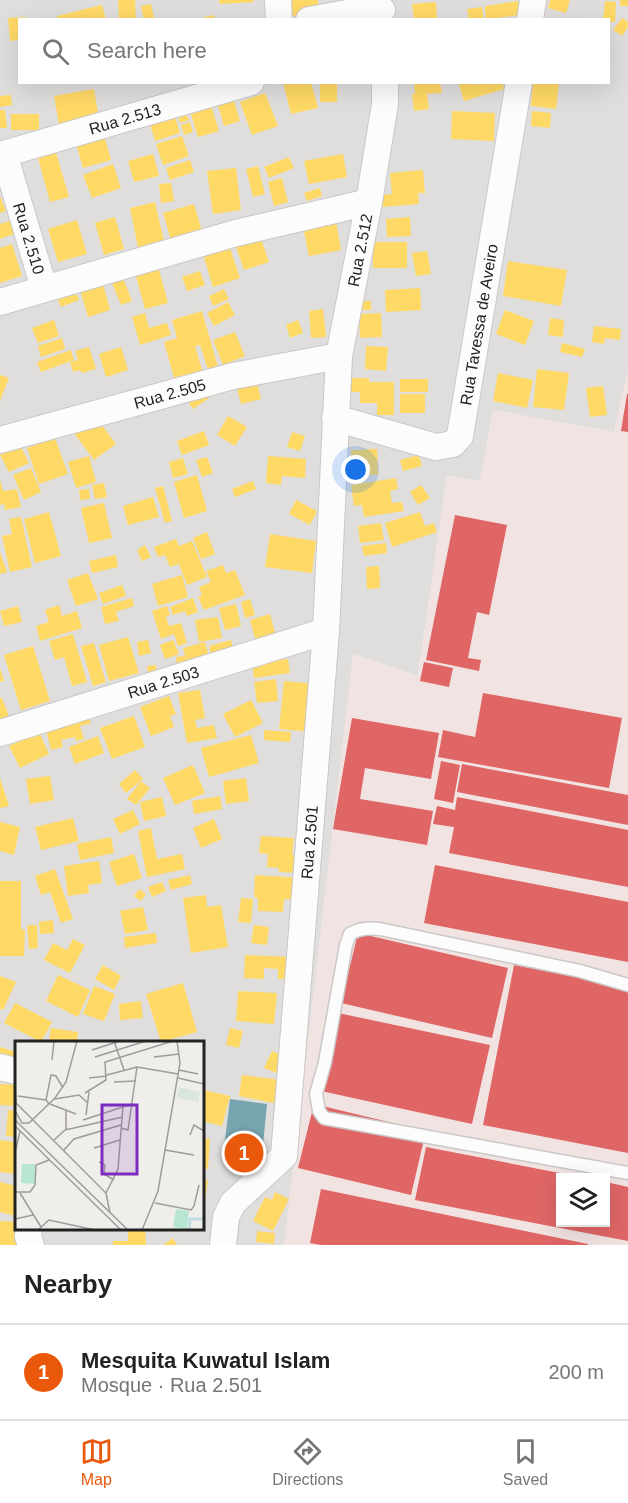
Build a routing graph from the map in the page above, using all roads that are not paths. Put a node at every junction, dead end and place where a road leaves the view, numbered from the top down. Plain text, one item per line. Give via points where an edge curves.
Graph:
1 (278, 0) edge
2 (533, 0) edge
3 (387, 10) edge
4 (279, 18) edge
5 (320, 18) edge
6 (530, 18) edge
7 (245, 84) edge
8 (385, 84) edge
9 (519, 84) edge
10 (2, 155) edge
11 (369, 201) junction
12 (44, 288) junction
13 (0, 302) edge
14 (339, 356) junction
15 (335, 418) junction
16 (0, 440) edge
17 (326, 631) junction
18 (0, 733) edge
19 (628, 986) edge
20 (0, 1067) edge
21 (15, 1071) edge
22 (628, 1173) edge
23 (29, 1230) edge
24 (31, 1245) edge
25 (223, 1245) edge

1 - 4 street
2 - 6 street
3 - 5 street via 375,8
7 - 10 street, Rua 2.513
8 - 11 street, Rua 2.512
9 - 15 street, Rua Tavessa de Aveiro via 460,436 453,444 435,447
10 - 12 street, Rua 2.510
11 - 12 street via 236,232
11 - 14 street, Rua 2.512
12 - 13 street
14 - 15 street, Rua 2.512
14 - 16 street, Rua 2.505 via 233,376
15 - 17 street, Rua 2.501
17 - 18 street, Rua 2.503
17 - 25 street, Rua 2.501 via 284,1156 233,1203 226,1217
19 - 22 lane via 580,971 380,929 357,930 350,934 346,945 316,1094 324,1118
20 - 21 street
23 - 24 street

